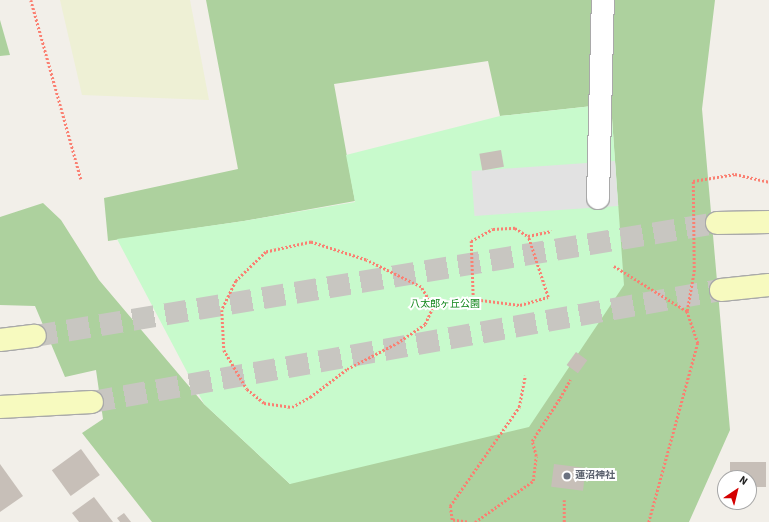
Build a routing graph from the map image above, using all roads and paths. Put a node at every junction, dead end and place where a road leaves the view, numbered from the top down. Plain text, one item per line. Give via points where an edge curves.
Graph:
1 (31, 0) edge
2 (604, 0) edge
3 (80, 179) dead end
4 (598, 198) dead end
5 (769, 222) edge
6 (717, 223) tunnel mouth
7 (551, 231) dead end
8 (528, 236) junction
9 (614, 266) dead end
10 (769, 285) edge
11 (721, 290) tunnel mouth
12 (473, 299) junction
13 (433, 307) junction
14 (35, 336) tunnel mouth
15 (0, 340) edge
16 (525, 376) dead end
17 (570, 380) dead end
18 (92, 402) tunnel mouth
19 (0, 406) edge
20 (564, 500) dead end
21 (467, 522) edge
22 (475, 522) edge
23 (564, 522) edge
24 (649, 522) edge

1 - 3 path
2 - 4 street
5 - 6 street
7 - 8 path
8 - 12 path via 515,228 492,229 471,241
8 - 12 path via 548,297 520,305
9 - 24 path via 687,311 698,343
10 - 11 street
12 - 13 path
13 - 13 path via 425,324 397,343 347,369 310,397 292,407 264,403 247,389 224,350 222,310 236,281 266,252 311,242 366,260 421,287
14 - 15 street
16 - 21 path via 519,407 450,506 452,520
17 - 22 path via 532,441 536,456 533,481
18 - 19 street
20 - 23 path

